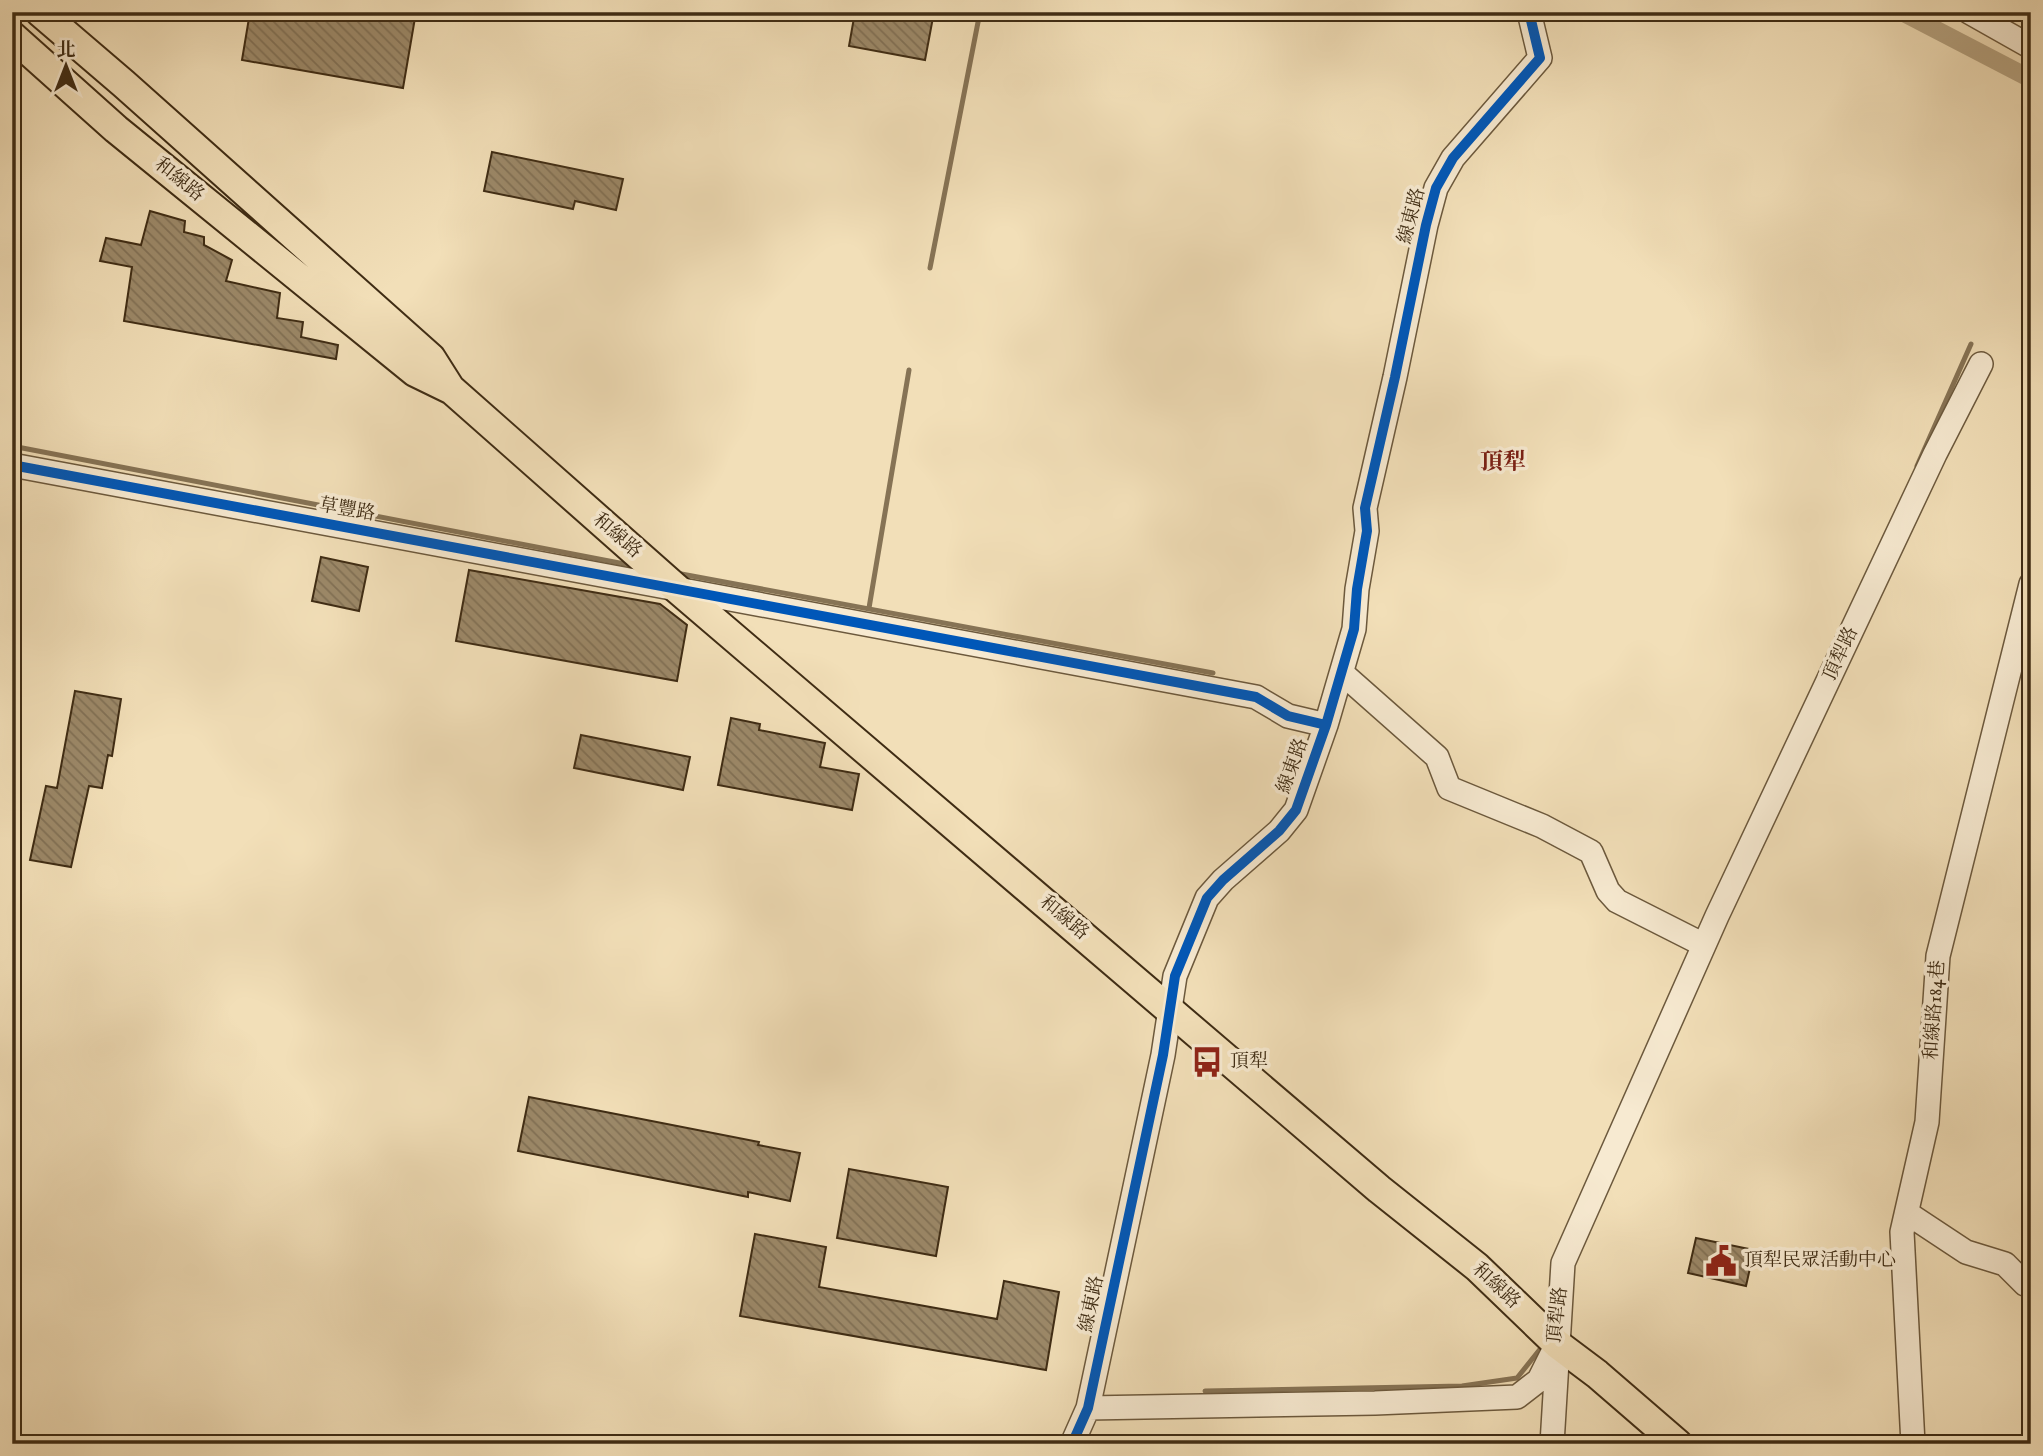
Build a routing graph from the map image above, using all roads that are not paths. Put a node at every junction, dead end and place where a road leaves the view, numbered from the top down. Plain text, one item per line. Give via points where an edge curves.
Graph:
1 (40, 12) edge
2 (1529, 12) edge
3 (1969, 12) edge
4 (12, 36) edge
5 (2031, 47) edge
6 (1981, 364) dead end
7 (452, 390) junction
8 (12, 466) edge
9 (2031, 584) edge
10 (676, 588) junction
11 (1342, 673) junction
12 (1326, 725) junction
13 (1704, 945) junction
14 (1169, 1008) junction
15 (1907, 1213) junction
16 (2031, 1284) edge
17 (1557, 1344) junction
18 (1088, 1408) junction
19 (1072, 1444) edge
20 (1552, 1444) edge
21 (1678, 1444) edge
22 (1913, 1444) edge

1 - 7 main road, 和線路 via 431,358
2 - 11 street, 線東路 via 1540,58 1453,158 1436,188 1364,508 1367,531 1354,629
3 - 5 street
4 - 7 main road, 和線路 via 116,129 415,372
6 - 13 street, 頂犁路
7 - 10 main road, 和線路
8 - 10 street, 草豐路
9 - 15 street, 和線路184巷 via 1938,956 1927,1122
10 - 12 street, 草豐路 via 1256,697 1288,716
10 - 14 main road, 和線路
11 - 12 street, 線東路
11 - 13 street via 1437,757 1449,788 1542,826 1591,852 1617,901
12 - 14 street, 線東路 via 1296,810 1207,898 1175,976
13 - 17 street, 頂犁路 via 1563,1263
14 - 17 main road, 和線路 via 1477,1267
14 - 18 street, 線東路
15 - 16 street via 1966,1252 2005,1264 2025,1284
15 - 22 street, 和線路184巷 via 1902,1258
17 - 18 street, 頂犁路 via 1539,1380 1517,1397
17 - 20 street
17 - 21 main road, 和線路
18 - 19 street, 線東路

